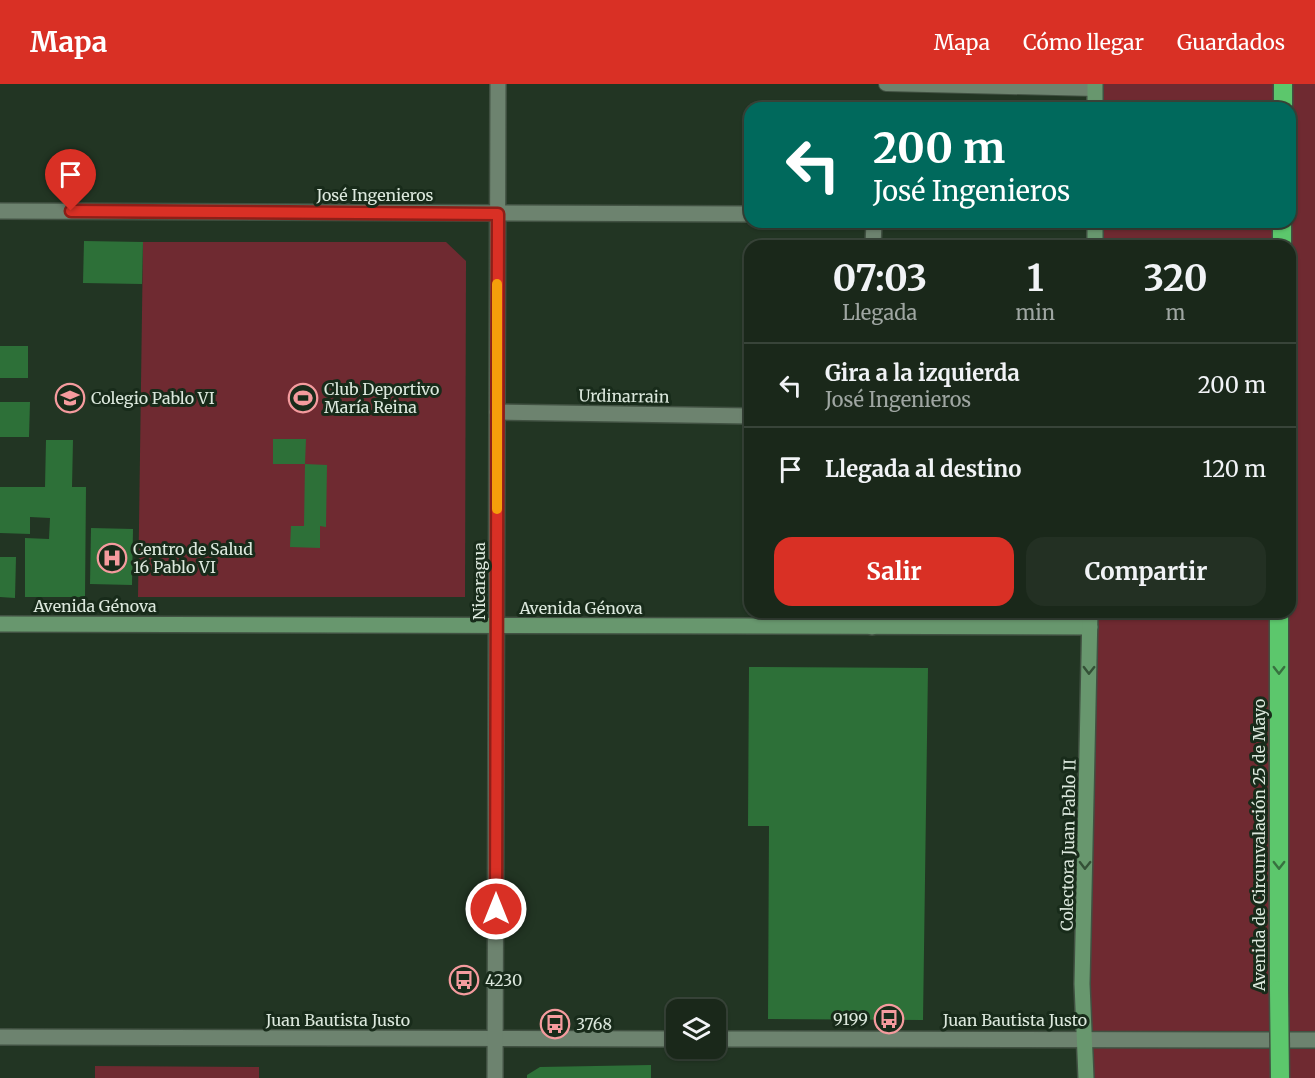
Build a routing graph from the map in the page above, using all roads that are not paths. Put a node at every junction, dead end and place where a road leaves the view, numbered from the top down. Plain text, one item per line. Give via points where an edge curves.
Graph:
1 (498, 84) edge
2 (886, 84) edge
3 (1095, 86) edge
4 (1095, 102) edge
5 (0, 211) edge
6 (498, 214) junction
7 (744, 214) edge
8 (497, 412) junction
9 (744, 416) edge
10 (1279, 618) edge
11 (872, 619) edge
12 (1090, 620) edge
13 (0, 624) edge
14 (497, 625) junction
15 (0, 1037) edge
16 (1085, 1038) junction
17 (496, 1039) junction
18 (666, 1039) edge
19 (726, 1039) edge
20 (1315, 1040) edge
21 (495, 1078) edge
22 (1086, 1078) edge
23 (1280, 1078) edge

1 - 6 street, Nicaragua
2 - 3 lane
3 - 4 street
5 - 6 street, José Ingenieros
6 - 7 street, José Ingenieros
6 - 8 street, Nicaragua
8 - 9 street, Urdinarrain
8 - 14 street, Nicaragua
10 -> 23 highway, Avenida de Circunvalación 25 de Mayo, bridge
11 - 12 street, Avenida Génova
11 - 14 street, Avenida Génova
12 -> 16 street, Colectora Juan Pablo II via 1082,984
13 - 14 street, Avenida Génova
14 - 17 street, Nicaragua
15 - 17 street, Juan Bautista Justo
16 - 19 street, Juan Bautista Justo
16 - 20 street, Juan Bautista Justo
16 - 22 street, Colectora Juan Pablo II
17 - 18 street, Juan Bautista Justo
17 - 21 street, Nicaragua

